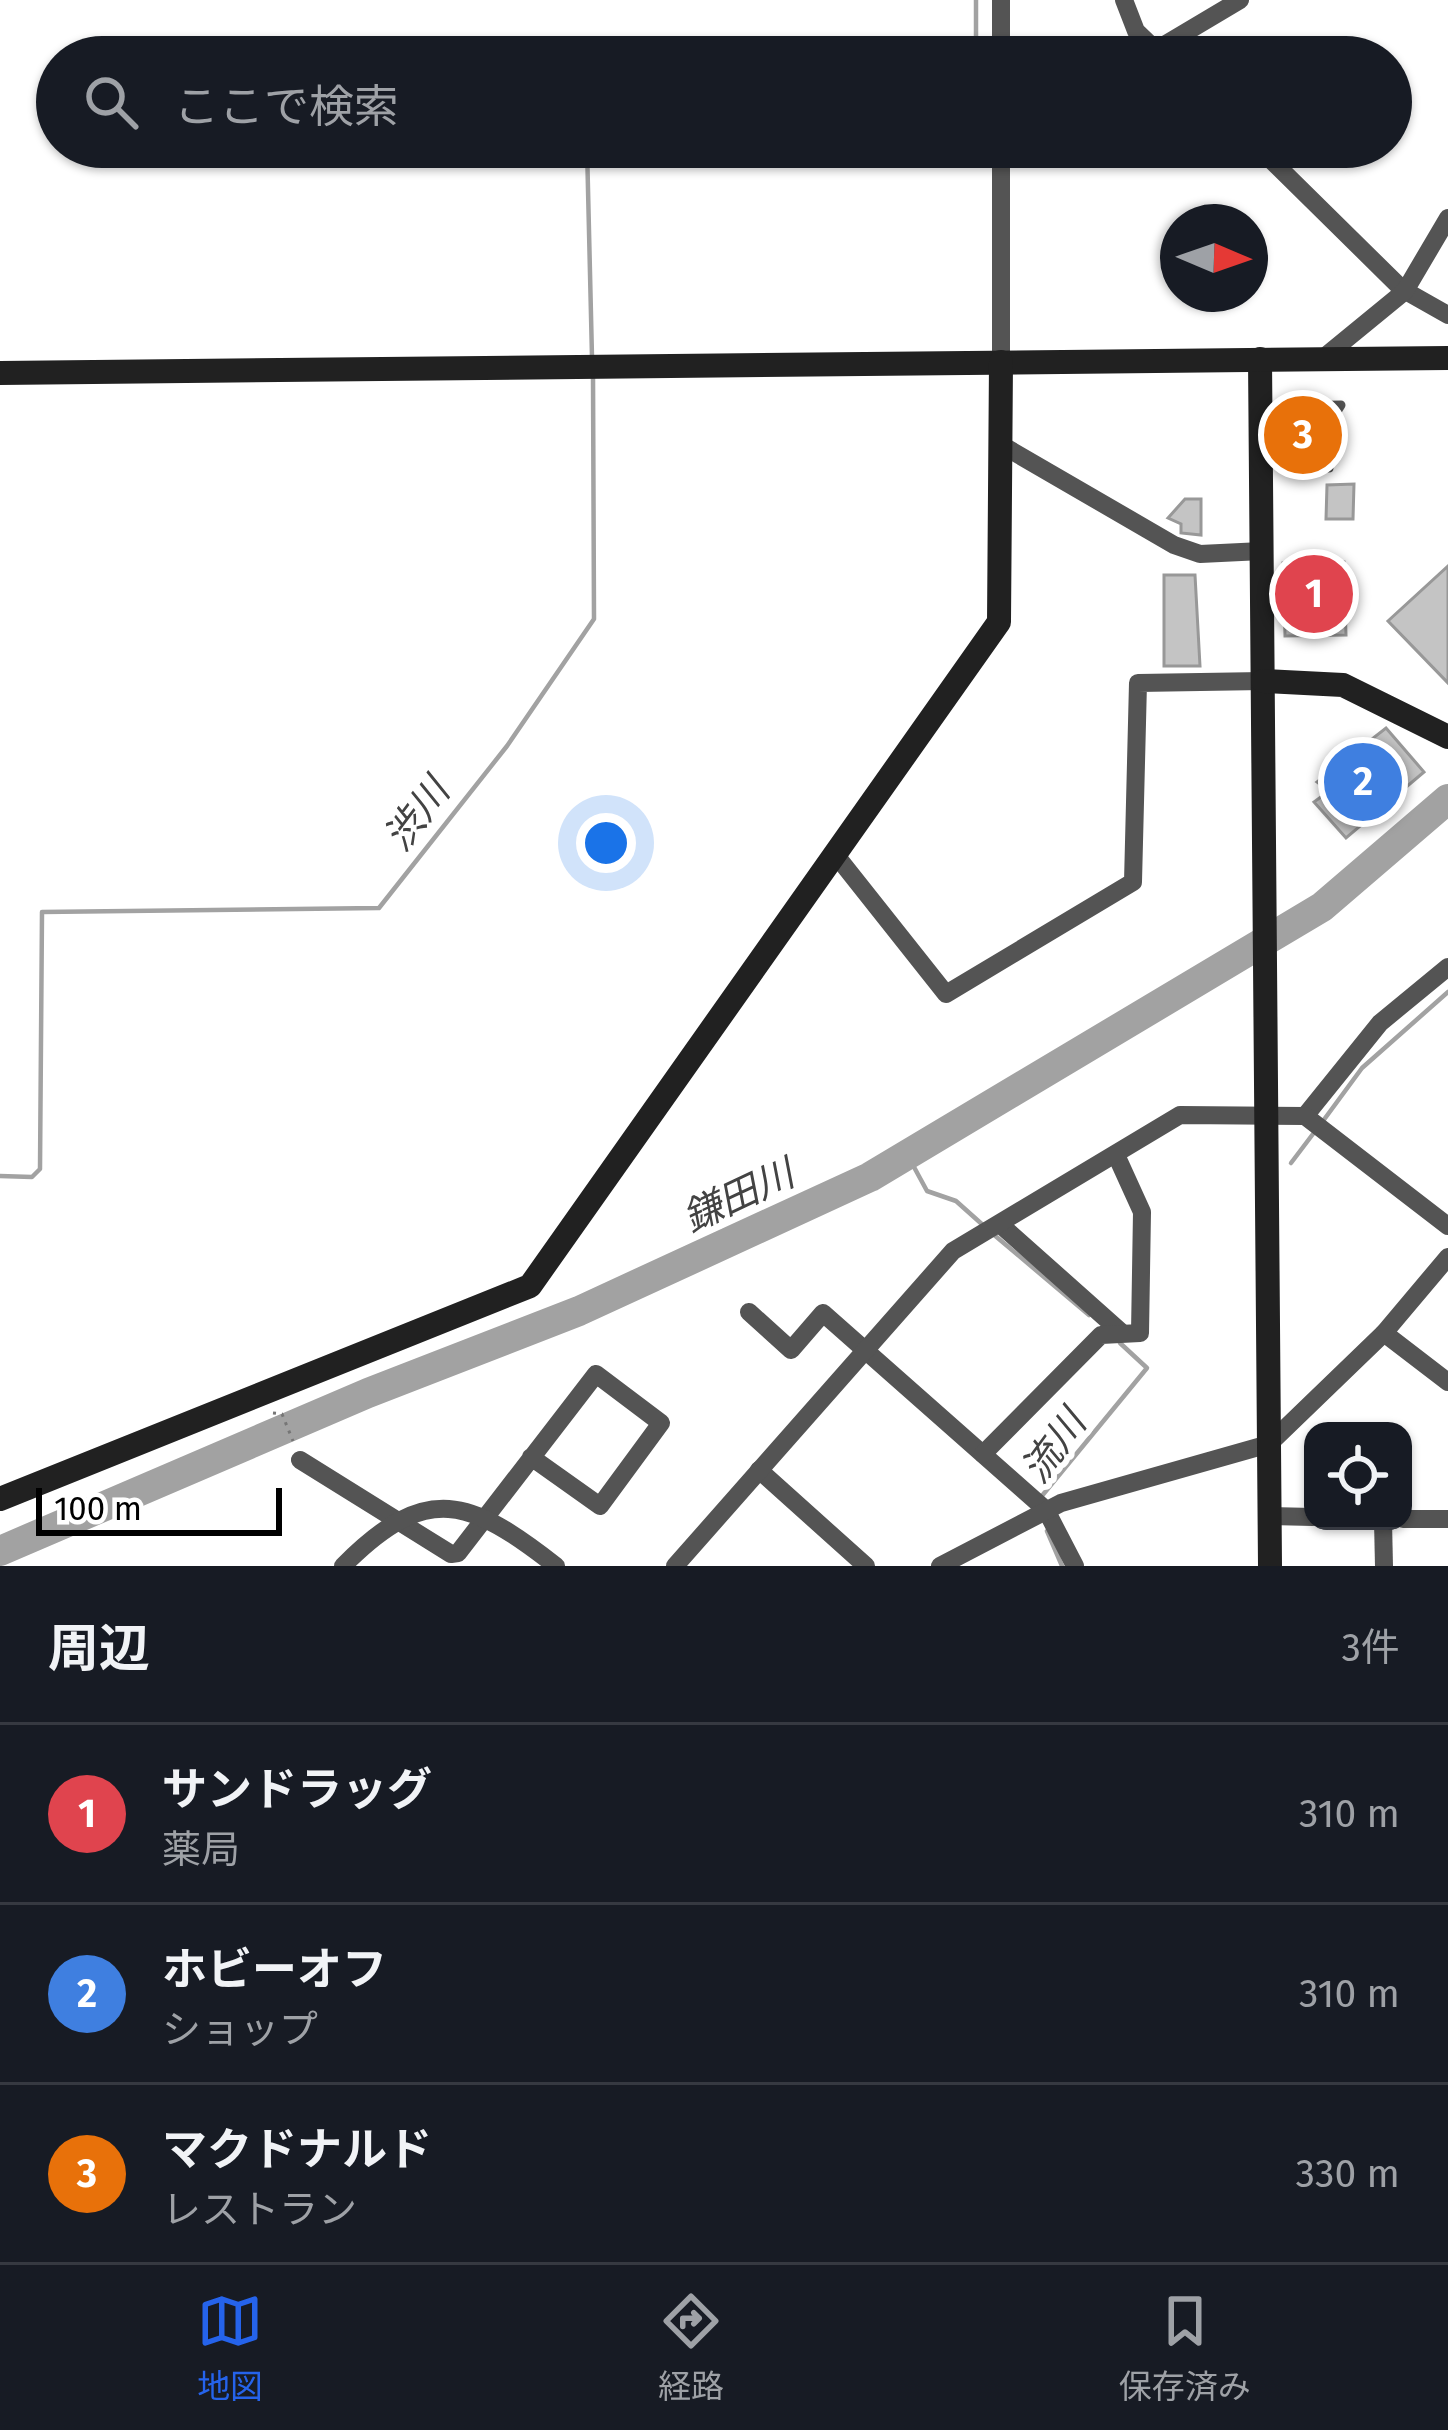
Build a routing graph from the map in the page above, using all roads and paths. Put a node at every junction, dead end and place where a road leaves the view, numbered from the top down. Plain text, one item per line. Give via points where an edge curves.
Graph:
1 (1000, 0) edge
2 (1124, 0) edge
3 (1240, 0) edge
4 (1001, 36) edge
5 (1141, 36) edge
6 (1187, 36) edge
7 (1001, 168) edge
8 (1279, 168) edge
9 (1448, 218) edge
10 (1405, 291) junction
11 (1448, 315) edge
12 (1448, 358) edge
13 (1260, 359) junction
14 (1322, 359) junction
15 (1001, 362) junction
16 (0, 373) edge
17 (1341, 405) joint
18 (1000, 443) junction
19 (1262, 551) junction
20 (1263, 681) junction
21 (1448, 737) edge
22 (835, 854) junction
23 (1441, 973) edge
24 (1448, 994) edge
25 (1266, 1116) junction
26 (1305, 1116) junction
27 (1117, 1157) junction
28 (1002, 1226) junction
29 (1448, 1226) edge
30 (1448, 1257) edge
31 (749, 1312) dead end
32 (1121, 1332) junction
33 (1384, 1333) junction
34 (867, 1348) junction
35 (1448, 1382) edge
36 (282, 1414) dead end
37 (1269, 1444) junction
38 (983, 1454) junction
39 (531, 1457) junction
40 (300, 1460) joint
41 (759, 1470) junction
42 (0, 1499) edge
43 (1046, 1510) junction
44 (486, 1516) junction
45 (1270, 1516) junction
46 (1304, 1517) edge
47 (1412, 1519) edge
48 (1448, 1519) edge
49 (393, 1521) junction
50 (1383, 1530) edge
51 (344, 1566) edge
52 (556, 1566) edge
53 (674, 1566) edge
54 (866, 1566) edge
55 (940, 1566) edge
56 (1075, 1566) edge
57 (1270, 1566) edge
58 (1384, 1566) edge

1 - 4 street
2 - 5 street
3 - 6 street
7 - 15 street
8 - 10 street
9 - 10 street
10 - 11 street
10 - 14 street
12 - 14 street
13 - 14 street
13 - 15 street
13 - 19 street
15 - 16 street
15 - 18 street
17 - 17 lane via 1330,422 1329,468 1289,468 1288,406
18 - 19 street via 1174,545 1200,554
18 - 22 street via 998,622
19 - 20 street
20 - 21 street via 1343,685
20 - 22 street via 1138,683 1133,882 946,994
20 - 25 street
22 - 42 street via 530,1286
23 - 24 street
23 - 26 street via 1380,1023
25 - 26 street
25 - 27 street via 1180,1114
25 - 37 street
26 - 29 street
27 - 28 street
27 - 32 street via 1142,1212 1140,1333
28 - 32 street
28 - 34 street via 953,1251
30 - 33 street
31 - 34 street via 791,1349 823,1313
32 - 38 street via 1101,1335
33 - 35 street
33 - 37 street
34 - 38 street
34 - 41 street
36 - 40 path
37 - 43 street
37 - 45 street
38 - 43 street
39 - 39 street via 600,1506 661,1424 596,1374
39 - 44 street
40 - 49 street
41 - 53 street
41 - 54 street
43 - 55 street
43 - 56 street
44 - 49 street via 423,1510
44 - 49 street via 452,1554
44 - 52 street
45 - 46 street
45 - 57 street
47 - 48 street
49 - 51 street
50 - 58 street

